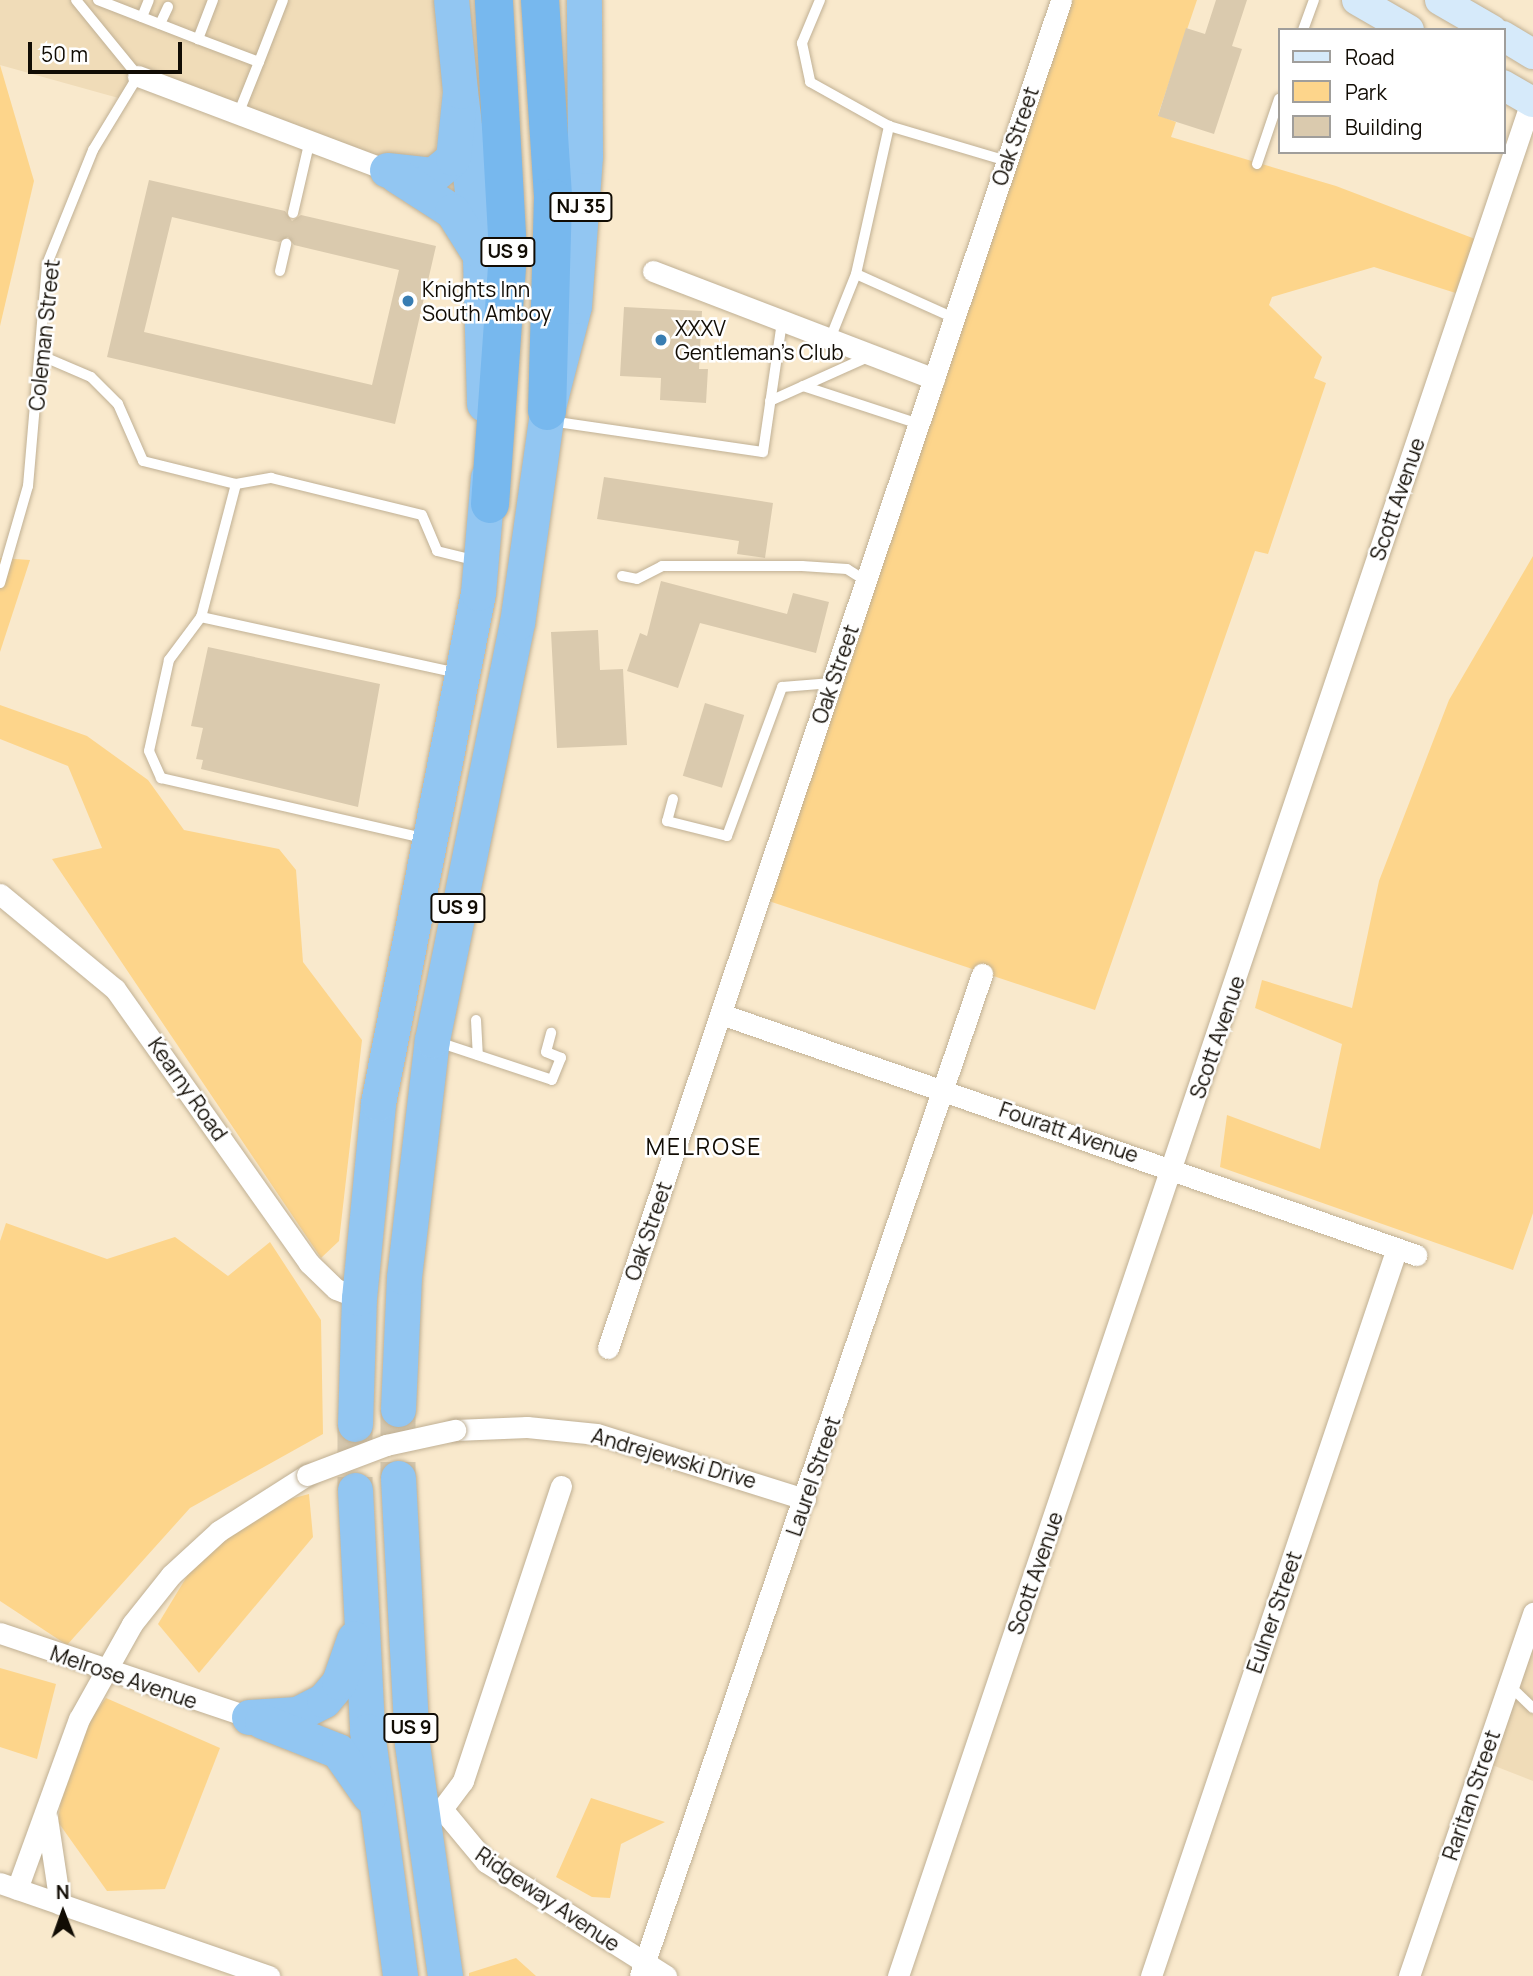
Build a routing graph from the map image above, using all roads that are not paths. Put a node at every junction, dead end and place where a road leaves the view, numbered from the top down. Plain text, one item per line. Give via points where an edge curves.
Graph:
1 (76, 0) edge
2 (98, 0) edge
3 (149, 0) edge
4 (213, 0) edge
5 (283, 0) edge
6 (452, 0) edge
7 (494, 0) edge
8 (540, 0) edge
9 (584, 0) edge
10 (820, 0) edge
11 (1061, 0) edge
12 (1314, 0) edge
13 (1357, 0) edge
14 (1440, 0) edge
15 (110, 2) edge
16 (128, 6) edge
17 (168, 6) dead end
18 (142, 17) junction
19 (160, 24) junction
20 (1304, 28) edge
21 (1406, 28) edge
22 (1489, 28) edge
23 (1505, 37) edge
24 (198, 39) junction
25 (1533, 54) edge
26 (259, 62) junction
27 (138, 76) junction
28 (1505, 86) edge
29 (460, 91) junction
30 (1532, 100) edge
31 (1278, 102) edge
32 (239, 112) junction
33 (889, 126) junction
34 (310, 140) junction
35 (1007, 161) junction
36 (1257, 164) dead end
37 (387, 170) junction
38 (293, 213) dead end
39 (286, 244) dead end
40 (480, 259) junction
41 (280, 271) dead end
42 (653, 271) dead end
43 (856, 274) junction
44 (954, 318) junction
45 (782, 321) junction
46 (830, 340) junction
47 (871, 355) junction
48 (42, 356) junction
49 (934, 379) junction
50 (803, 386) junction
51 (770, 401) junction
52 (546, 415) junction
53 (919, 424) junction
54 (236, 484) junction
55 (490, 504) junction
56 (482, 561) junction
57 (622, 576) dead end
58 (866, 581) junction
59 (0, 583) edge
60 (201, 617) junction
61 (462, 674) junction
62 (832, 683) junction
63 (673, 799) dead end
64 (427, 839) junction
65 (0, 894) edge
66 (982, 974) dead end
67 (721, 1014) junction
68 (476, 1020) dead end
69 (551, 1033) dead end
70 (432, 1040) junction
71 (478, 1055) junction
72 (944, 1089) junction
73 (1173, 1167) junction
74 (1406, 1252) joint
75 (359, 1298) junction
76 (608, 1348) dead end
77 (398, 1409) tunnel mouth
78 (355, 1424) tunnel mouth
79 (398, 1478) tunnel mouth
80 (561, 1486) dead end
81 (355, 1490) tunnel mouth
82 (805, 1499) junction
83 (1533, 1613) edge
84 (360, 1616) junction
85 (0, 1633) edge
86 (102, 1673) junction
87 (1508, 1685) junction
88 (1533, 1708) edge
89 (249, 1717) junction
90 (412, 1744) junction
91 (49, 1803) junction
92 (442, 1809) junction
93 (376, 1814) junction
94 (9, 1886) edge
95 (60, 1904) junction
96 (642, 1969) edge
97 (269, 1976) edge
98 (399, 1976) edge
99 (446, 1976) edge
100 (666, 1976) edge
101 (898, 1976) edge
102 (1151, 1976) edge
103 (1409, 1976) edge

1 - 27 lane
2 - 15 lane
3 - 18 lane
4 - 24 lane
5 - 26 lane
6 - 29 highway
7 - 55 highway, US 9 via 509,230
8 - 52 highway, US 9 via 553,198
9 - 52 highway, NJ 35 via 586,125 574,306
10 - 33 lane via 802,43 810,82
11 - 35 street, Oak Street
12 - 20 lane
13 - 21 main road
14 - 22 main road
15 - 16 lane
16 - 18 lane
17 - 19 lane
18 - 19 lane
19 - 24 lane
23 - 25 main road
24 - 26 lane
26 - 32 lane
27 - 32 street
27 - 48 lane, Coleman Street via 93,150 47,264
28 - 30 main road
29 - 37 highway via 458,138 447,166 425,176
29 - 40 highway
30 - 73 street, Scott Avenue
31 - 36 lane
32 - 34 street
33 - 35 lane
33 - 43 lane
34 - 37 street
34 - 38 lane
35 - 44 street, Oak Street
37 - 40 highway via 452,211
39 - 41 lane
40 - 55 highway
42 - 45 street
43 - 44 lane
43 - 46 lane
44 - 49 street, Oak Street
45 - 46 street
45 - 51 lane
46 - 47 street
47 - 49 street
47 - 50 lane
48 - 54 lane via 91,377 118,404 143,461
48 - 59 lane, Coleman Street via 28,486
49 - 53 street, Oak Street
50 - 51 lane
50 - 53 lane
51 - 52 lane via 763,452
52 - 70 highway, US 9 via 513,646
53 - 58 street, Oak Street
54 - 56 lane via 271,478 422,515 437,551
54 - 60 lane
55 - 56 highway, US 9
56 - 61 highway, US 9
57 - 58 lane via 637,579 663,566 802,566 847,569
58 - 62 street, Oak Street
60 - 61 lane
60 - 64 lane via 169,660 149,751 161,778 279,810
61 - 64 highway, US 9
62 - 63 lane via 782,687 727,836 667,821
62 - 67 street, Oak Street
64 - 75 highway, US 9 via 389,1032
65 - 75 street, Kearny Road via 127,1003 309,1263 336,1289
66 - 72 street, Laurel Street
67 - 72 street, Fouratt Avenue
67 - 76 street, Oak Street
68 - 71 lane
69 - 71 lane via 546,1052 561,1058 552,1080
70 - 71 lane
70 - 77 highway, US 9 via 404,1277
72 - 73 street, Fouratt Avenue
72 - 82 street, Laurel Street
73 - 74 street, Fouratt Avenue
73 - 101 street, Scott Avenue
74 - 102 street, Eulner Street
75 - 78 highway, US 9
79 - 90 highway, US 9
80 - 92 street via 463,1781
81 - 84 highway, US 9
82 - 86 street, Andrejewski Drive, bridge via 597,1434 527,1427 455,1430 375,1448 307,1475 235,1518 171,1575
82 - 96 street, Laurel Street
83 - 87 street, Raritan Street
84 - 89 highway via 345,1668 324,1700 297,1714
84 - 93 highway, US 9
85 - 86 street, Melrose Avenue
86 - 89 street, Melrose Avenue
86 - 91 street, Andrejewski Drive
87 - 88 lane
87 - 103 street, Raritan Street
89 - 93 highway via 338,1751 356,1770
90 - 92 highway
90 - 99 highway, US 9
91 - 94 street, Andrejewski Drive
91 - 95 street, Andrejewski Drive
92 - 96 street, Ridgeway Avenue via 486,1862
93 - 98 highway, US 9
94 - 95 street
95 - 97 street
96 - 100 street, Ridgeway Avenue

